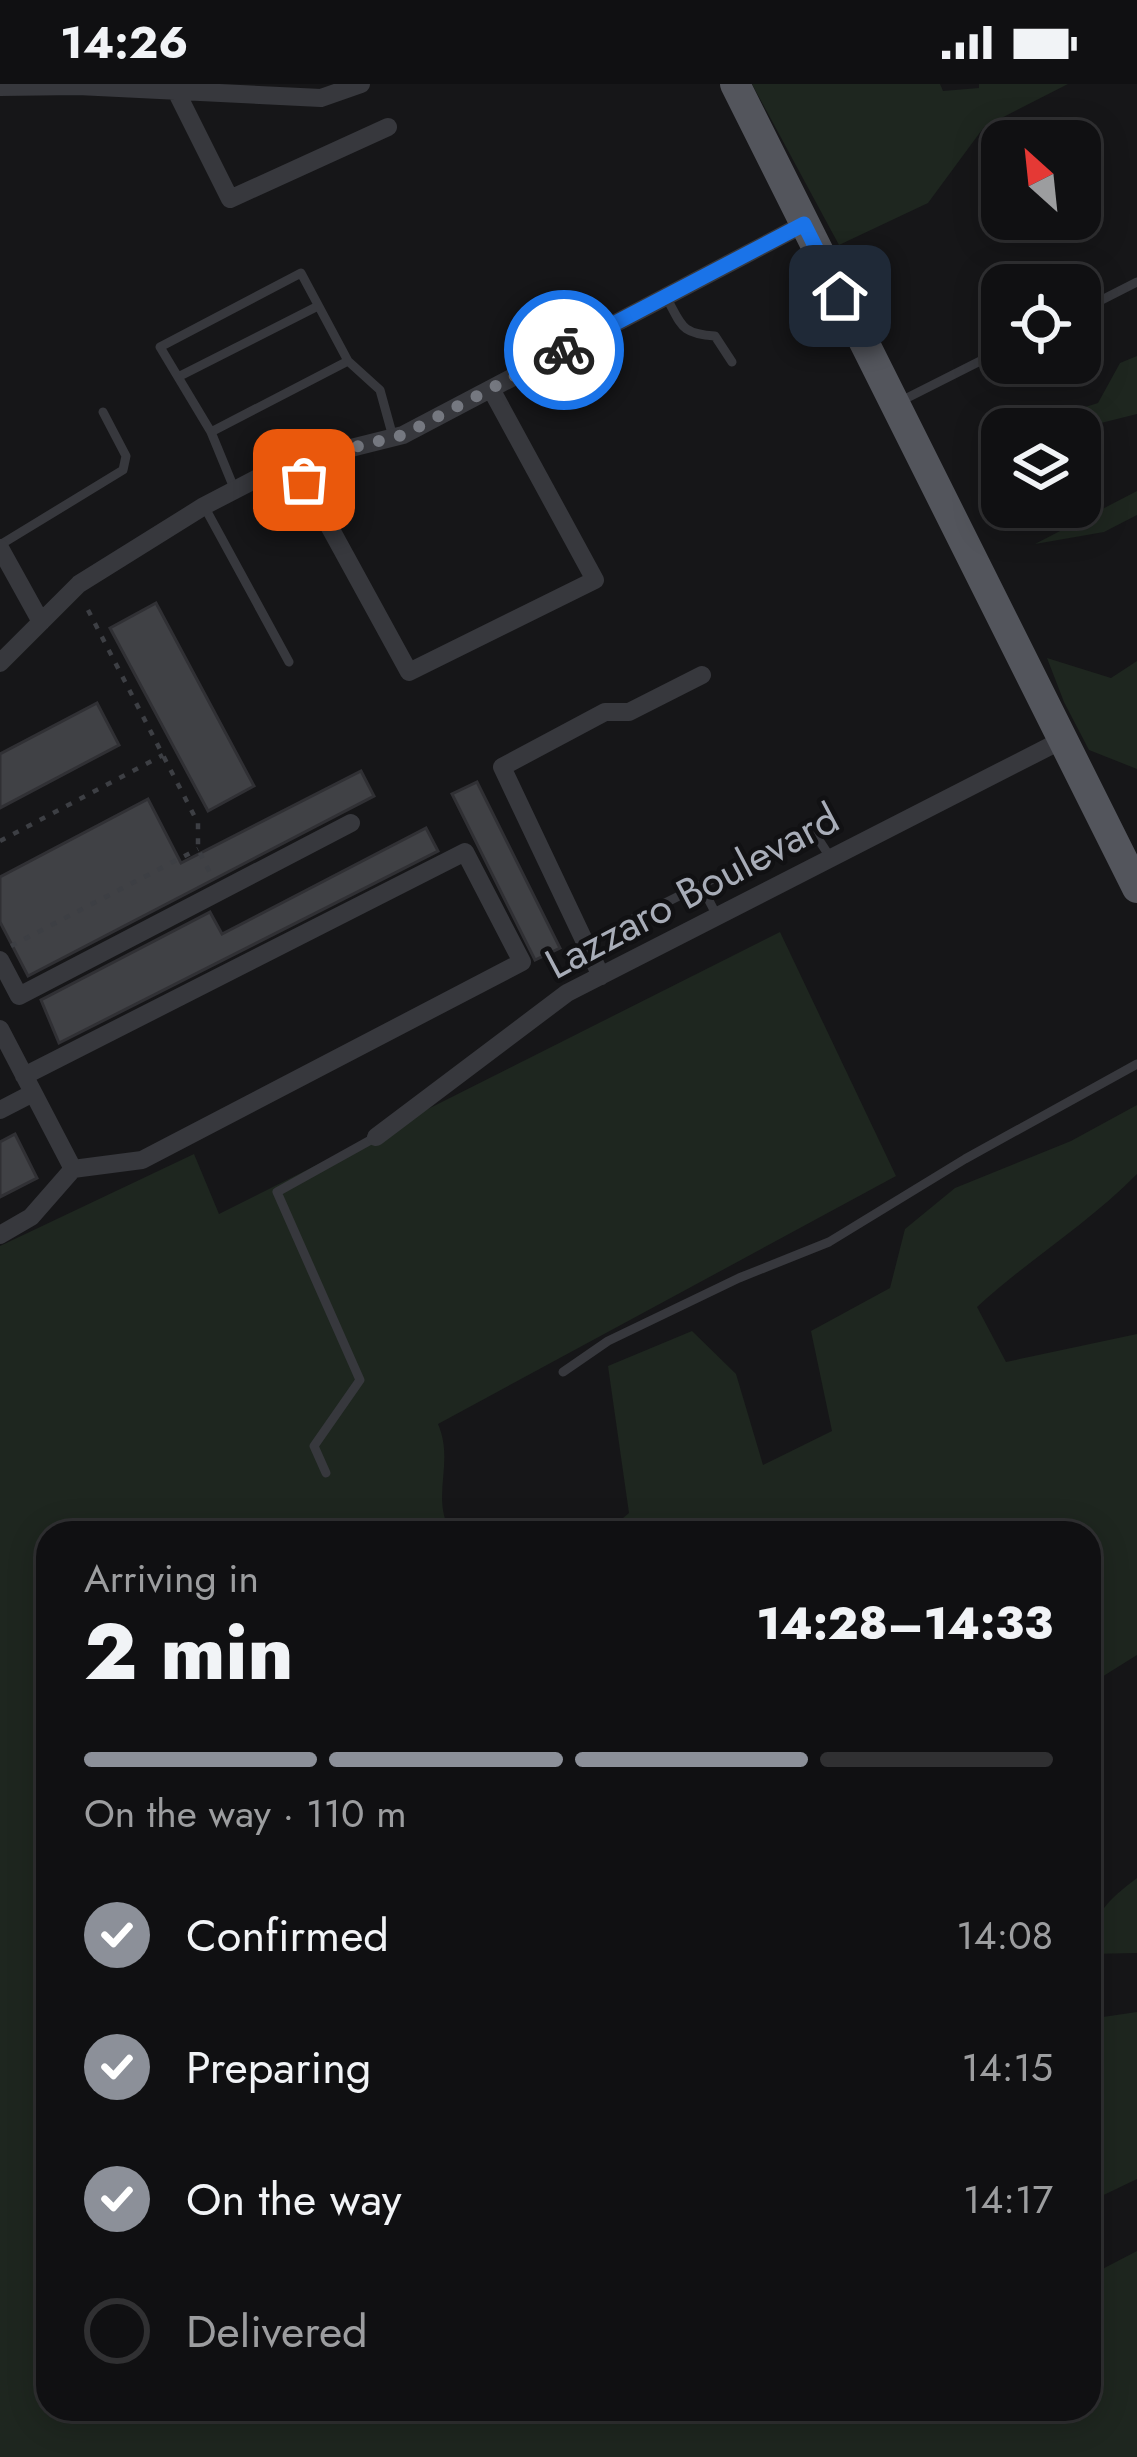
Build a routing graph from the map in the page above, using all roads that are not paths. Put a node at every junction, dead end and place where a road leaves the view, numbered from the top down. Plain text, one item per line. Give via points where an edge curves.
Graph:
1 (361, 84) edge
2 (735, 84) edge
3 (99, 85) edge
4 (0, 87) edge
5 (176, 91) junction
6 (388, 127) dead end
7 (804, 224) junction
8 (1137, 282) edge
9 (666, 297) junction
10 (1101, 300) edge
11 (318, 306) junction
12 (981, 361) edge
13 (348, 362) junction
14 (732, 362) dead end
15 (178, 377) junction
16 (491, 388) junction
17 (895, 405) junction
18 (103, 412) dead end
19 (211, 432) junction
20 (393, 437) junction
21 (294, 462) junction
22 (235, 490) junction
23 (204, 506) junction
24 (0, 547) edge
25 (41, 622) junction
26 (289, 662) dead end
27 (0, 663) edge
28 (702, 675) dead end
29 (1062, 740) junction
30 (351, 823) dead end
31 (831, 858) junction
32 (701, 885) junction
33 (1137, 888) edge
34 (717, 916) junction
35 (585, 943) junction
36 (0, 956) edge
37 (601, 976) junction
38 (0, 1029) edge
39 (1137, 1064) edge
40 (28, 1084) junction
41 (0, 1110) edge
42 (376, 1137) joint
43 (73, 1168) junction
44 (0, 1234) edge
45 (563, 1372) dead end
46 (326, 1473) dead end

1 - 5 street via 321,98
2 - 7 main road
3 - 4 street
3 - 5 street
5 - 6 street via 230,199
7 - 9 street
7 - 17 main road
8 - 10 lane
9 - 14 lane via 686,332 715,336
9 - 16 street
11 - 13 lane
11 - 15 lane
11 - 15 lane via 301,273 160,347
12 - 17 lane
13 - 19 lane
13 - 20 lane via 380,390
15 - 19 lane
16 - 20 street
16 - 21 street via 595,580 409,672
17 - 29 main road
18 - 24 lane via 126,456 123,470
19 - 22 lane
20 - 21 street
21 - 22 street
22 - 23 street
23 - 25 street via 79,584
23 - 26 lane
24 - 25 street
25 - 27 street
28 - 35 street via 629,712 605,712 502,767
29 - 31 street, Lazzaro Boulevard
29 - 33 main road
30 - 36 street via 19,996
31 - 32 lane via 818,837 803,834
31 - 34 street, Lazzaro Boulevard
32 - 34 lane
32 - 35 lane
34 - 37 street, Lazzaro Boulevard
35 - 37 street
37 - 42 street, Lazzaro Boulevard
38 - 40 street
39 - 45 lane via 829,1242 627,1332
40 - 41 street
40 - 43 street
40 - 43 street via 465,852 522,962 142,1160
42 - 46 lane via 277,1192 360,1380 314,1446
43 - 44 street via 32,1217

